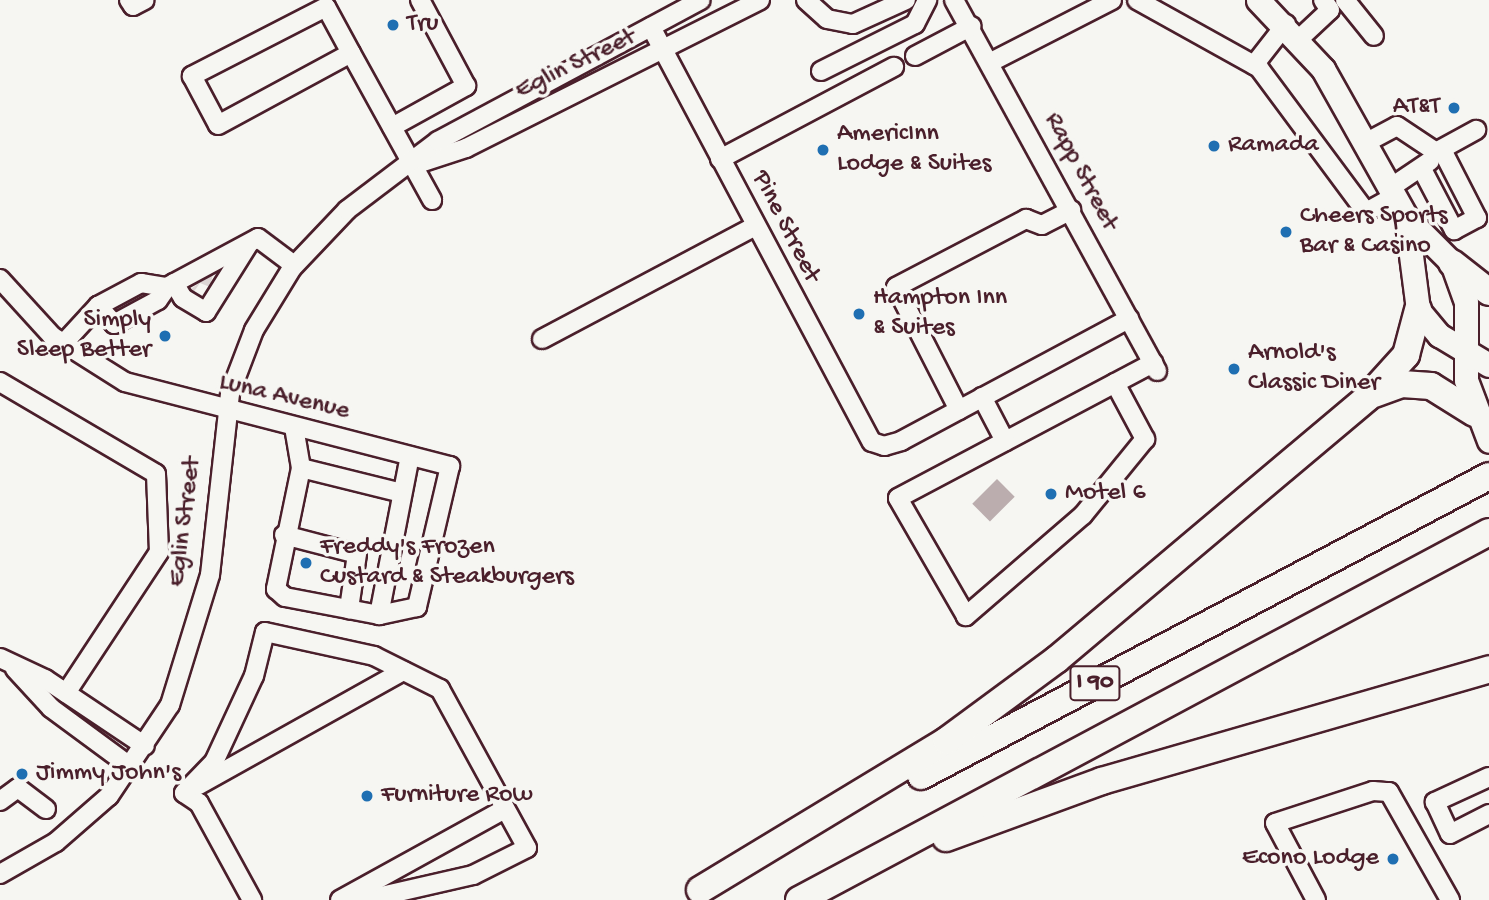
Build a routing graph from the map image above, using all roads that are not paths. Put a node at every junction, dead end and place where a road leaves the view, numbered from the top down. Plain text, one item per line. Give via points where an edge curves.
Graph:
1 (129, 0) edge
2 (145, 0) edge
3 (420, 0) edge
4 (701, 0) edge
5 (760, 0) edge
6 (806, 0) edge
7 (906, 0) edge
8 (928, 0) edge
9 (954, 0) edge
10 (1112, 0) edge
11 (1137, 0) edge
12 (1258, 0) edge
13 (1336, 2) edge
14 (972, 26) junction
15 (651, 27) junction
16 (1293, 32) junction
17 (1374, 36) dead end
18 (664, 52) junction
19 (351, 53) junction
20 (915, 56) dead end
21 (991, 62) junction
22 (1254, 65) junction
23 (894, 67) dead end
24 (821, 71) dead end
25 (392, 127) junction
26 (1476, 130) dead end
27 (1367, 142) junction
28 (1439, 151) junction
29 (720, 159) junction
30 (411, 166) junction
31 (1423, 171) junction
32 (1393, 192) junction
33 (432, 200) dead end
34 (1070, 210) junction
35 (1483, 215) edge
36 (1406, 217) junction
37 (755, 226) junction
38 (249, 242) junction
39 (1452, 263) junction
40 (294, 265) junction
41 (170, 285) junction
42 (2, 286) edge
43 (1489, 292) edge
44 (1418, 310) junction
45 (1129, 319) junction
46 (542, 339) dead end
47 (63, 344) junction
48 (1467, 353) junction
49 (1489, 365) edge
50 (0, 382) edge
51 (1115, 383) junction
52 (982, 397) junction
53 (1368, 397) junction
54 (959, 410) junction
55 (225, 411) junction
56 (1474, 413) junction
57 (294, 426) junction
58 (1005, 441) junction
59 (1489, 441) edge
60 (410, 456) junction
61 (300, 468) junction
62 (1489, 476) edge
63 (402, 493) junction
64 (1489, 532) edge
65 (284, 535) junction
66 (349, 609) junction
67 (379, 615) junction
68 (5, 661) edge
69 (1489, 668) edge
70 (403, 670) junction
71 (66, 693) junction
72 (145, 746) junction
73 (131, 766) junction
74 (1489, 777) edge
75 (184, 793) junction
76 (0, 801) edge
77 (505, 808) junction
78 (46, 809) dead end
79 (1489, 814) edge
80 (0, 874) edge
81 (690, 895) edge
82 (251, 900) edge
83 (340, 900) edge
84 (364, 900) edge
85 (801, 900) edge
86 (1316, 900) edge
87 (1450, 900) edge

1 - 2 street via 133,6
3 - 25 street via 466,86
4 - 15 street, Eglin Street
5 - 18 street, Eglin Street
6 - 7 street via 827,19 853,24
8 - 24 street via 915,24
9 - 14 street, Rapp Street
10 - 21 street
11 - 22 street
12 - 16 main road
13 - 16 street
13 - 17 street
14 - 20 street
14 - 21 street, Rapp Street
15 - 18 street, Pine Street
15 - 30 street, Eglin Street via 458,129
16 - 22 street
16 - 27 main road
18 - 29 street, Pine Street
18 - 30 street, Eglin Street via 466,148
19 - 19 street via 218,125 192,76 326,7
19 - 25 street
21 - 34 street, Rapp Street
22 - 32 street via 1318,140 1366,212
23 - 29 street
25 - 30 street
26 - 28 street
27 - 28 street via 1398,126
27 - 32 main road
28 - 31 street
28 - 35 street
29 - 37 street, Pine Street
30 - 33 street
30 - 40 street, Eglin Street via 347,210
31 - 32 street
31 - 35 street via 1454,230
32 - 36 main road
34 - 45 street, Rapp Street
34 - 54 street via 1042,225 1026,219 896,287
36 - 39 main road
36 - 44 main road
37 - 46 street
37 - 54 street, Pine Street via 861,429 879,446
38 - 40 street via 258,237
38 - 41 street
38 - 41 street via 206,312
39 - 43 highway
39 - 48 main road via 1466,302
40 - 55 street, Eglin Street via 254,330
41 - 47 street via 141,283 98,306
42 - 47 street, Luna Avenue
44 - 48 main road
44 - 53 highway via 1406,355
45 - 51 street, Rapp Street via 1155,367
45 - 52 street
47 - 55 street, Luna Avenue via 125,382
48 - 49 main road
48 - 56 main road
50 - 71 street via 156,474 159,552
51 - 58 street
51 - 58 street via 1145,439 1083,515 966,617 898,498
52 - 54 street
52 - 58 street
53 - 56 highway via 1402,384 1431,386
53 - 81 highway via 997,706
55 - 57 street, Luna Avenue
55 - 72 street, Eglin Street via 210,575 170,705
56 - 59 main road
57 - 60 street, Luna Avenue
57 - 61 street
60 - 63 street
60 - 67 street, Luna Avenue via 450,466 417,607
61 - 63 street
61 - 65 street
62 - 81 highway, I 90
63 - 67 street
64 - 85 highway, I 90
65 - 66 street via 357,554
65 - 66 street via 276,589 285,597
66 - 67 street
68 - 71 street
68 - 73 street via 51,708
69 - 85 highway via 1102,781 971,827
70 - 75 street
70 - 75 street via 374,656 265,632 234,721 214,762
70 - 77 street via 440,689
71 - 72 street
72 - 73 street, Eglin Street
73 - 80 street, Eglin Street via 83,820
74 - 79 street via 1435,802 1450,834
75 - 82 street via 199,803
76 - 78 street via 18,788
77 - 83 street
77 - 84 street via 527,848 473,875
86 - 87 street via 1275,823 1373,790 1389,792

